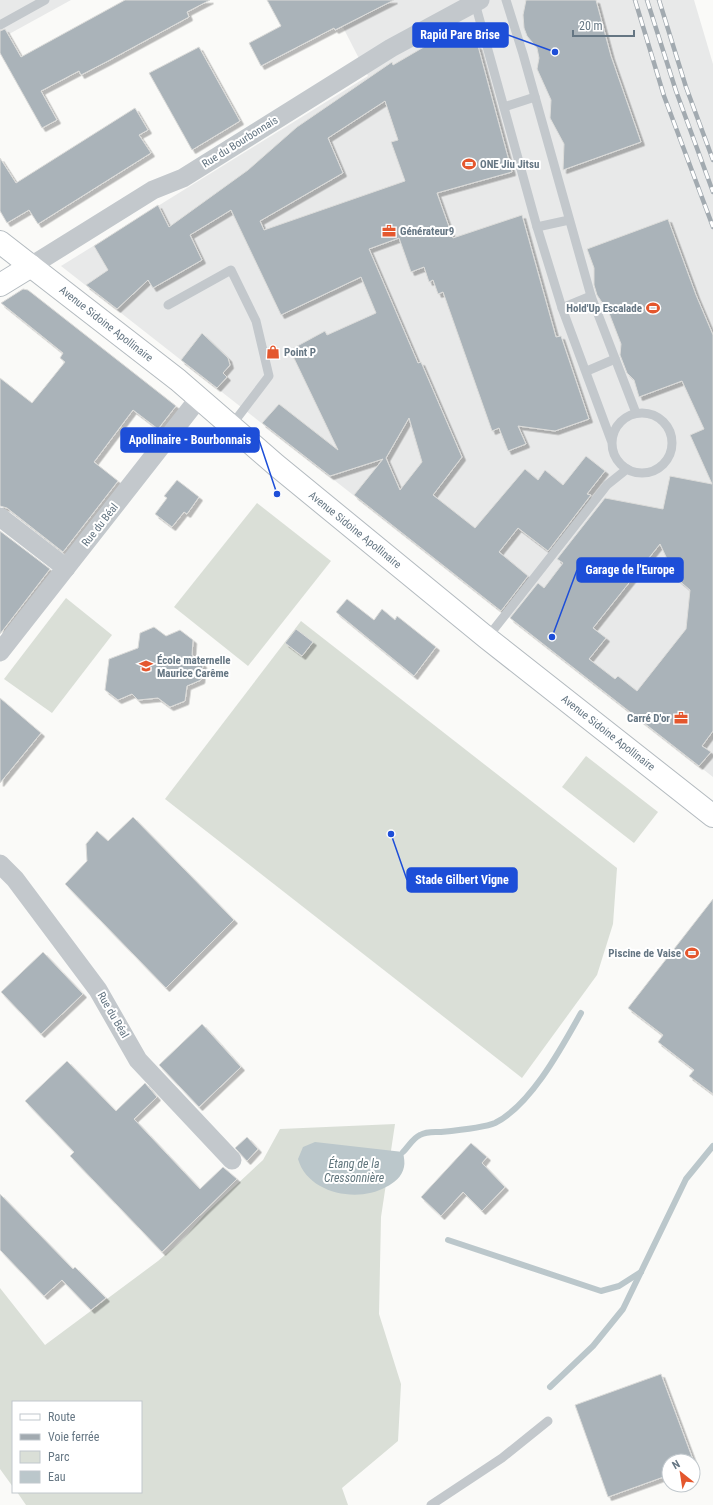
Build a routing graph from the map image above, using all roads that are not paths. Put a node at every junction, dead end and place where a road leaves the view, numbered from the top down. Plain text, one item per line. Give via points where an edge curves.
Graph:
1 (45, 0) edge
2 (506, 0) edge
3 (477, 1) edge
4 (0, 25) edge
5 (535, 97) junction
6 (504, 107) junction
7 (569, 220) junction
8 (537, 227) junction
9 (0, 242) edge
10 (31, 266) junction
11 (0, 285) edge
12 (591, 296) junction
13 (168, 305) dead end
14 (562, 308) junction
15 (615, 359) junction
16 (587, 371) junction
17 (199, 398) junction
18 (636, 413) junction
19 (231, 426) junction
20 (612, 440) junction
21 (627, 469) junction
22 (0, 517) edge
23 (66, 568) junction
24 (487, 638) junction
25 (0, 652) edge
26 (713, 816) edge
27 (0, 864) edge
28 (232, 1160) dead end
29 (548, 1421) dead end
30 (431, 1505) edge

1 - 4 lane
2 - 5 lane
3 - 6 lane
3 - 10 street, Rue du Bourbonnais via 391,48 183,178 153,190
5 - 6 lane
5 - 7 lane
6 - 8 lane
7 - 8 lane
7 - 12 lane
8 - 14 lane
9 - 10 main road, Avenue Sidoine Apollinaire
10 - 11 main road, Rue du Bourbonnais
10 - 17 main road, Avenue Sidoine Apollinaire
12 - 14 lane
12 - 15 lane
13 - 19 lane via 231,270 256,321 269,376
14 - 16 lane
15 - 16 lane
15 - 18 lane
16 - 20 lane
17 - 19 main road, Avenue Sidoine Apollinaire
17 - 23 street, Rue du Béal
18 - 20 lane via 620,422 614,430
18 - 21 lane via 646,412 664,421 670,429 672,448 669,457 655,471 636,473
19 - 24 main road, Avenue Sidoine Apollinaire
20 - 21 lane via 615,457
21 - 24 lane via 607,485
22 - 23 street
23 - 25 street, Rue du Béal
24 - 26 main road, Avenue Sidoine Apollinaire
27 - 28 street, Rue du Béal via 15,879 98,990 138,1060
29 - 30 lane via 502,1458

